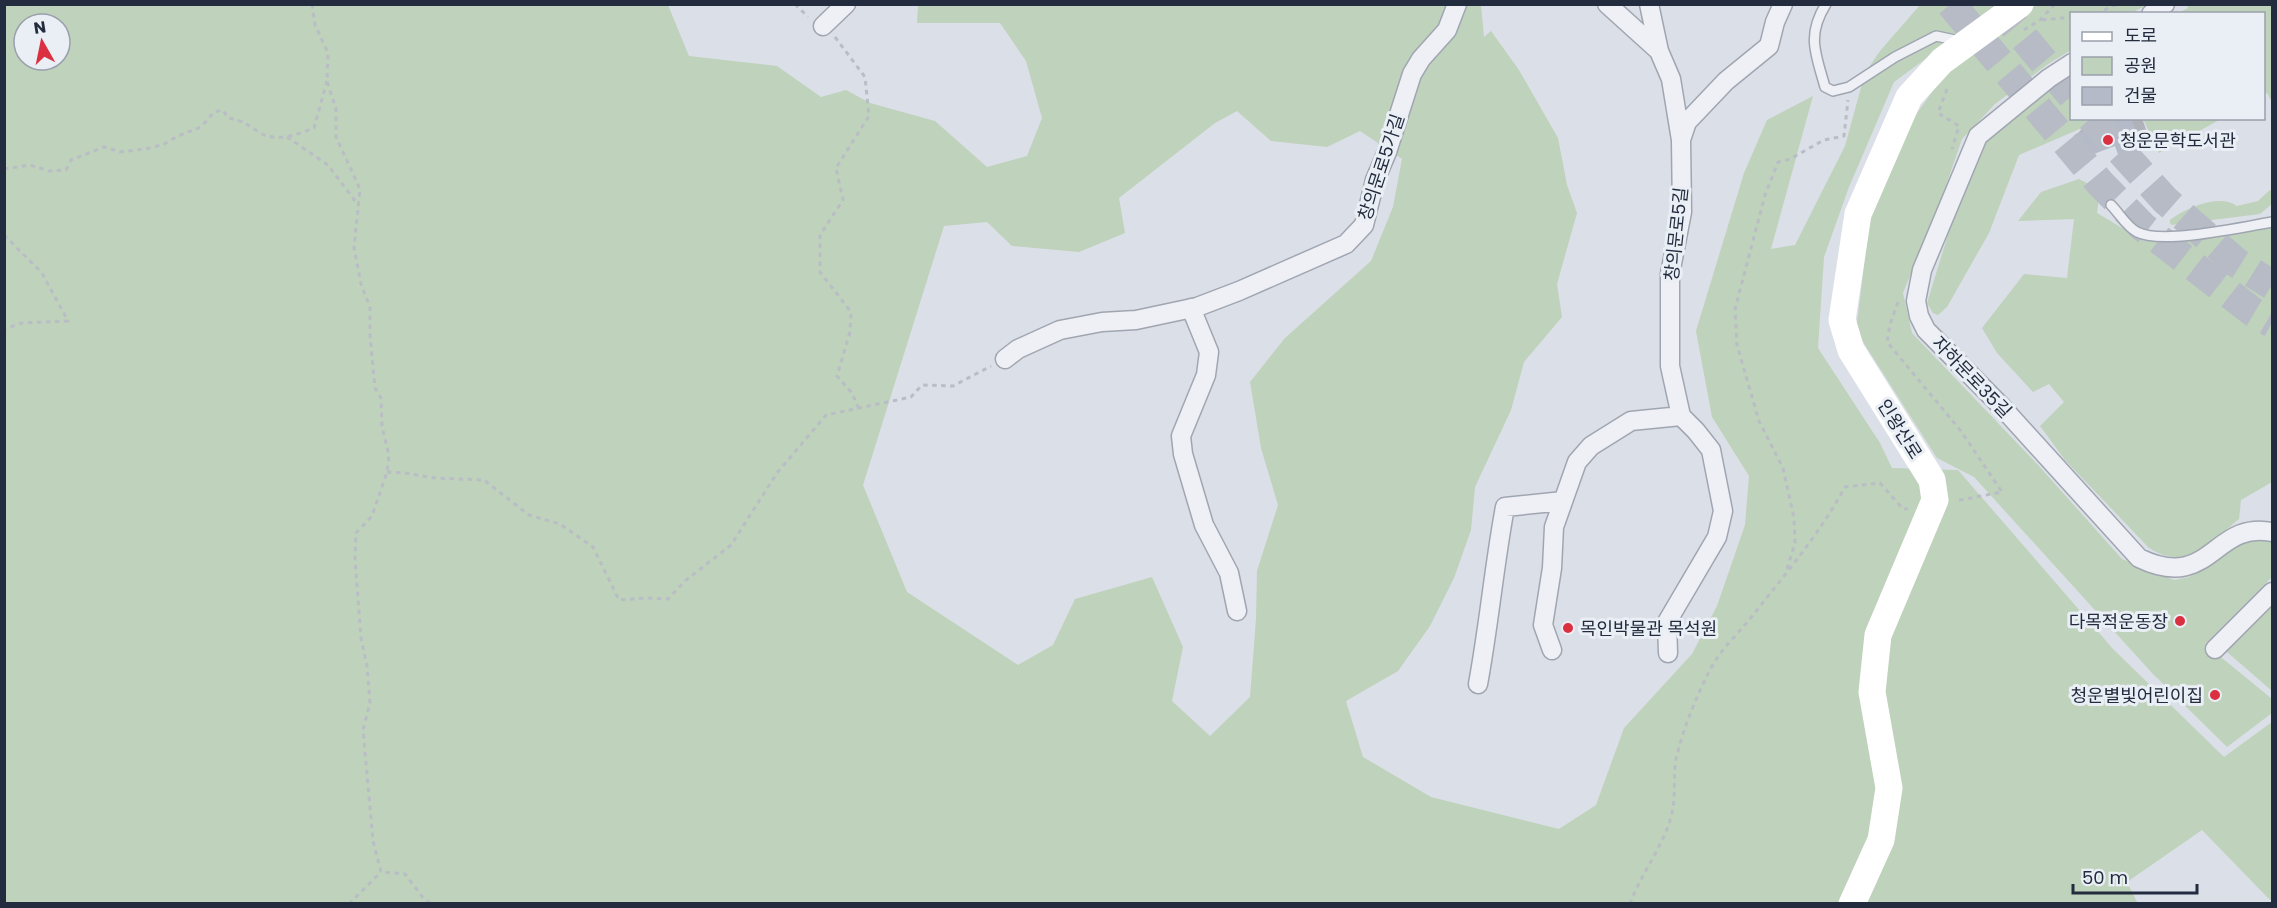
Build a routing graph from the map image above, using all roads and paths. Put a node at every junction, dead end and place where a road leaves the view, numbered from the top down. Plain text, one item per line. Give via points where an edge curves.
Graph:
1 (312, 4) edge
2 (846, 4) edge
3 (1456, 4) edge
4 (1607, 4) edge
5 (1649, 4) edge
6 (1783, 4) edge
7 (1826, 4) edge
8 (2055, 4) edge
9 (2118, 4) edge
10 (2030, 12) edge
11 (2100, 12) edge
12 (2070, 17) edge
13 (824, 25) joint
14 (2020, 32) dead end
15 (1968, 43) junction
16 (1659, 51) junction
17 (2070, 64) edge
18 (1871, 72) junction
19 (327, 81) junction
20 (1948, 86) dead end
21 (287, 137) junction
22 (1681, 140) junction
23 (1949, 158) dead end
24 (4, 169) edge
25 (2111, 205) dead end
26 (359, 206) junction
27 (2272, 222) edge
28 (4, 235) edge
29 (1900, 295) dead end
30 (1191, 308) junction
31 (4, 328) edge
32 (1005, 359) joint
33 (859, 409) junction
34 (1681, 416) junction
35 (387, 472) junction
36 (1563, 501) junction
37 (1931, 508) junction
38 (2272, 532) edge
39 (1785, 574) junction
40 (2272, 592) edge
41 (1237, 611) dead end
42 (1552, 650) dead end
43 (2216, 650) dead end
44 (1668, 653) dead end
45 (1478, 684) dead end
46 (381, 872) junction
47 (349, 903) edge
48 (431, 903) edge
49 (1630, 903) edge
50 (1852, 903) edge

1 - 19 path via 315,25 328,53
2 - 13 street
3 - 30 street, 창의문로5가길 via 1447,30 1412,74 1375,180 1364,225 1346,244
4 - 16 street, 창의문로5길
5 - 16 street
6 - 22 street via 1769,46 1726,81 1687,122
7 - 18 lane via 1813,42 1825,87 1833,91 1849,87
8 - 10 path
9 - 11 path
10 - 12 path
10 - 14 path
10 - 15 street, 인왕산로
13 - 33 path via 865,77 869,116 836,168 843,200 820,236 820,272 851,312 850,332 837,376 852,393
15 - 18 lane via 1936,36
15 - 37 street, 인왕산로 via 1942,61 1909,96 1897,120 1858,214 1842,320 1851,350 1932,480 1935,500
16 - 22 street, 창의문로5길 via 1671,79
17 - 38 street, 자하문로35길 via 1978,136 1922,270 1916,301 1919,316 1926,330 2139,558 2165,568 2195,565 2239,534 2252,530
18 - 39 path via 1848,100 1844,136 1824,140 1778,162 1765,195 1735,309 1737,345 1759,421 1783,468 1794,518 1796,543
19 - 21 path via 314,129
19 - 26 path via 336,109 336,137 360,189
20 - 23 path via 1938,113 1959,126
21 - 24 path via 264,135 243,121 228,118 223,110 214,112 201,127 150,148 121,152 104,147 71,160 66,170 49,171 30,165
21 - 26 path via 328,165
22 - 34 street, 창의문로5길 via 1682,212 1670,274 1669,326 1670,366
25 - 27 lane via 2134,230 2148,236 2189,235
26 - 35 path via 354,248 370,307 375,388 381,398 382,428 389,456
28 - 31 path via 42,273 69,321 22,323
29 - 37 path via 1887,342 1961,431 2002,492
30 - 32 street, 창의문로5가길 via 1060,330
30 - 41 street via 1209,352 1206,375 1181,436 1183,454 1204,525 1228,573
32 - 33 path via 953,386 922,385 911,397
33 - 35 path via 826,415 777,472 731,545 668,599 619,600 593,548 561,524 529,515 484,480
34 - 36 street via 1631,421 1591,446 1577,462
34 - 44 street via 1711,450 1723,511 1717,537 1667,622
35 - 46 path via 372,516 356,533 355,559 370,703 363,730 373,842
36 - 42 street via 1554,527 1543,625
36 - 45 street via 1505,507
37 - 39 path via 1903,509 1880,483 1845,487
37 - 50 street, 인왕산로 via 1878,635 1872,692 1889,788 1881,840
39 - 49 path via 1710,669 1682,737 1665,835
40 - 43 street
46 - 47 path
46 - 48 path via 405,874

